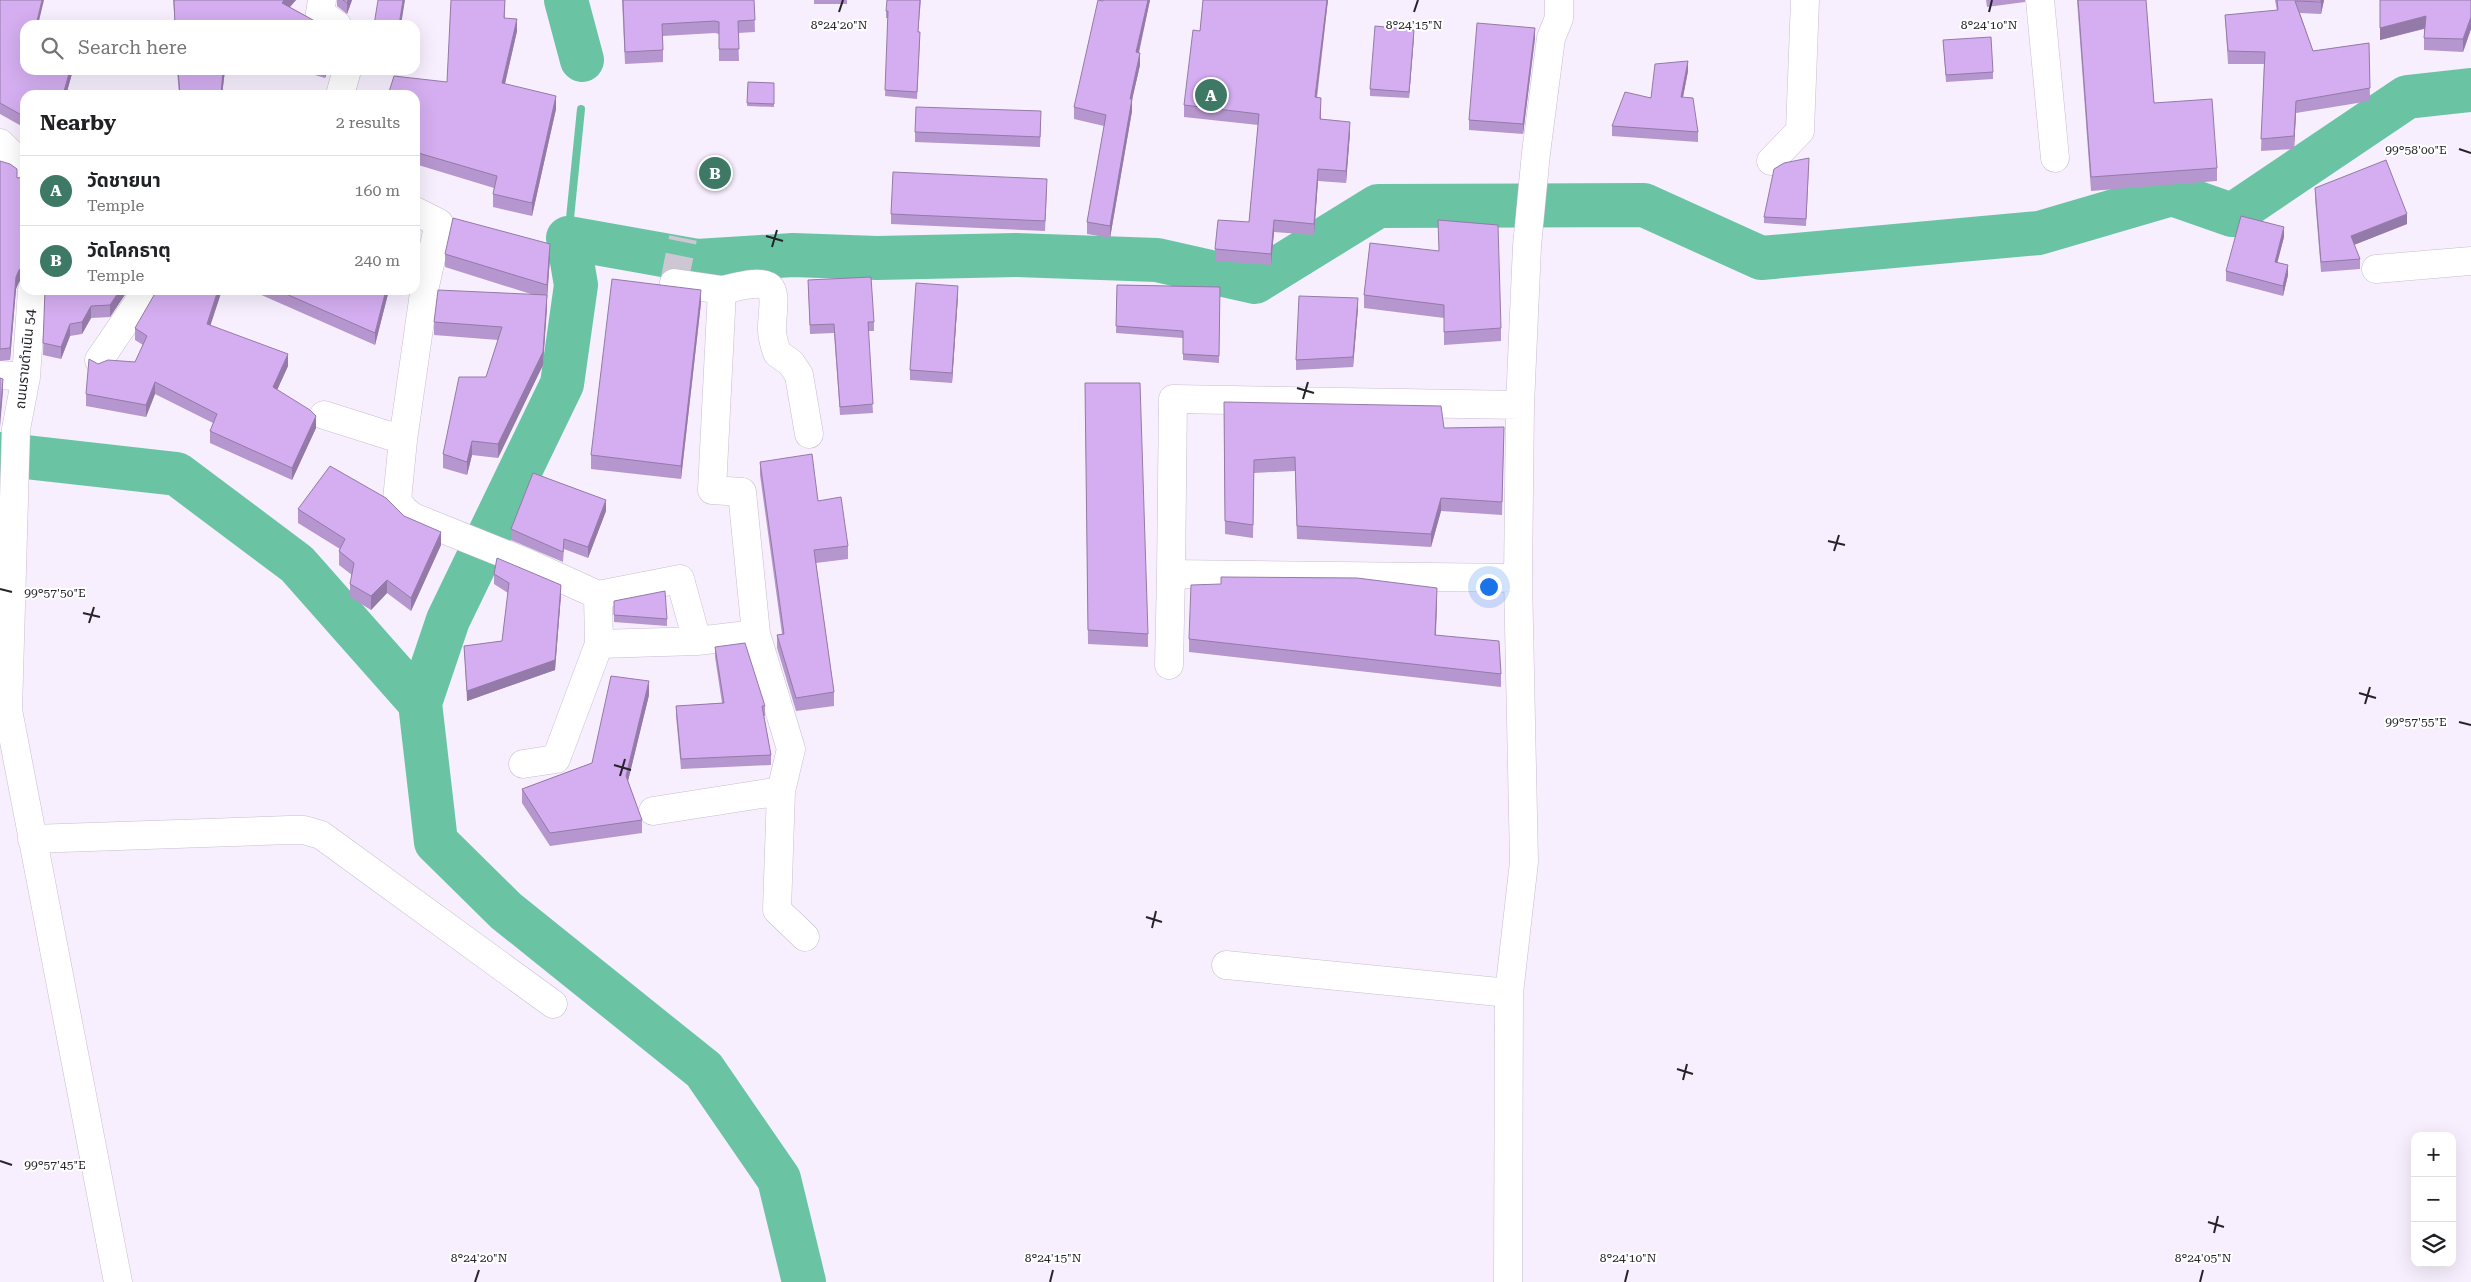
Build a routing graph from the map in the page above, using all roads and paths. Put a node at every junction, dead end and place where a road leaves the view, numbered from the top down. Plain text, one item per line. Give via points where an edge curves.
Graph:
1 (322, 0) edge
2 (1559, 0) edge
3 (1805, 0) edge
4 (2040, 0) edge
5 (329, 20) edge
6 (345, 75) edge
7 (341, 90) edge
8 (0, 143) edge
9 (2055, 158) dead end
10 (1771, 161) dead end
11 (20, 163) edge
12 (420, 214) edge
13 (2471, 261) edge
14 (2376, 269) dead end
15 (674, 283) dead end
16 (420, 285) edge
17 (722, 290) junction
18 (31, 295) edge
19 (144, 295) edge
20 (419, 295) edge
21 (99, 360) dead end
22 (13, 376) edge
23 (1520, 405) junction
24 (324, 415) dead end
25 (809, 434) dead end
26 (403, 440) junction
27 (1171, 574) junction
28 (1518, 578) junction
29 (598, 595) junction
30 (756, 634) junction
31 (697, 641) junction
32 (598, 644) junction
33 (1169, 665) dead end
34 (523, 764) dead end
35 (781, 791) junction
36 (653, 811) dead end
37 (32, 839) junction
38 (804, 937) dead end
39 (1226, 965) dead end
40 (1509, 993) junction
41 (553, 1004) dead end
42 (118, 1282) edge
43 (1508, 1282) edge

1 - 5 street via 320,13
2 - 23 street via 1559,18 1551,38 1536,152 1527,246
3 - 10 street via 1800,131
4 - 9 street
6 - 7 street
8 - 11 street
12 - 16 street via 439,224
13 - 14 street
15 - 17 street
17 - 25 street via 747,285 771,288 774,295 772,332 777,353 791,363 799,375
17 - 30 street via 712,490 742,492
18 - 22 street, ถนนราขดำเนิน 54
19 - 21 street
20 - 26 street
22 - 37 street, ถนนราขดำเนิน 54 via 16,428 8,710
23 - 27 street via 1173,399
23 - 28 street
24 - 26 street
26 - 29 street via 397,500 404,510
27 - 28 street
27 - 33 street
28 - 40 street via 1524,862
29 - 31 street via 680,579
29 - 32 street
30 - 31 street
30 - 35 street via 790,749
31 - 32 street
32 - 34 street via 556,759
35 - 36 street
35 - 38 street via 777,910
37 - 41 street via 289,830 321,835
37 - 42 street, ถนนราขดำเนิน 54
39 - 40 street
40 - 43 street

